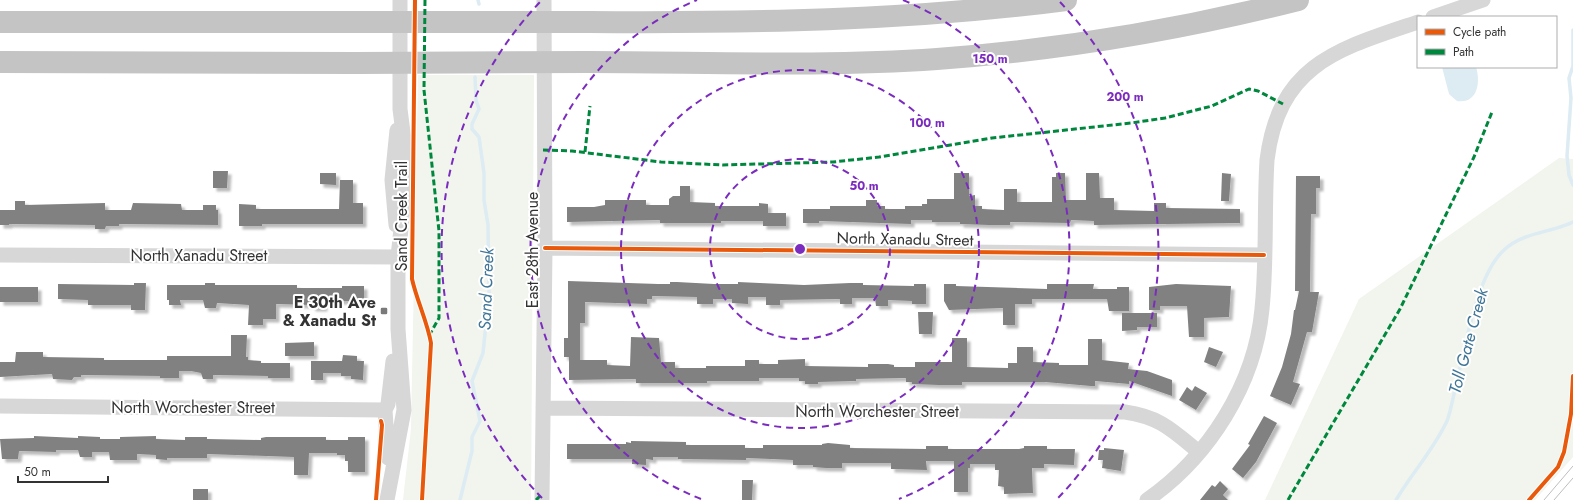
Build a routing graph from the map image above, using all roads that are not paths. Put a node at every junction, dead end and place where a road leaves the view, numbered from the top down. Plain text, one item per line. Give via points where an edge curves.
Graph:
1 (400, 0) edge
2 (544, 0) edge
3 (1066, 0) edge
4 (1298, 0) edge
5 (1483, 0) edge
6 (1436, 16) edge
7 (0, 22) edge
8 (1417, 22) edge
9 (0, 62) edge
10 (544, 248) junction
11 (0, 255) edge
12 (1264, 255) junction
13 (398, 257) junction
14 (398, 329) junction
15 (0, 406) edge
16 (543, 408) junction
17 (387, 410) junction
18 (402, 411) junction
19 (1199, 452) junction
20 (388, 494) edge
21 (542, 500) edge
22 (1147, 500) edge

1 - 13 street via 400,109 392,180
2 - 10 street, East 28th Avenue
3 - 7 highway, bridge via 954,12 765,22
4 - 9 highway, bridge via 1146,33 1051,47 936,59 830,63
5 - 6 street
8 - 12 street via 1330,55 1304,76 1283,104 1270,138 1267,160
10 - 12 street, North Xanadu Street
10 - 16 street, East 28th Avenue
11 - 13 street, North Xanadu Street
12 - 19 street via 1262,309 1251,361 1234,399
13 - 14 street
14 - 17 street
14 - 18 street
15 - 17 street, North Worchester Street
16 - 19 street, North Worchester Street via 1125,412 1159,421
16 - 21 street, East 28th Avenue
17 - 18 street, North Worchester Street via 396,401
17 - 20 street
18 - 20 street
19 - 22 street via 1171,481

